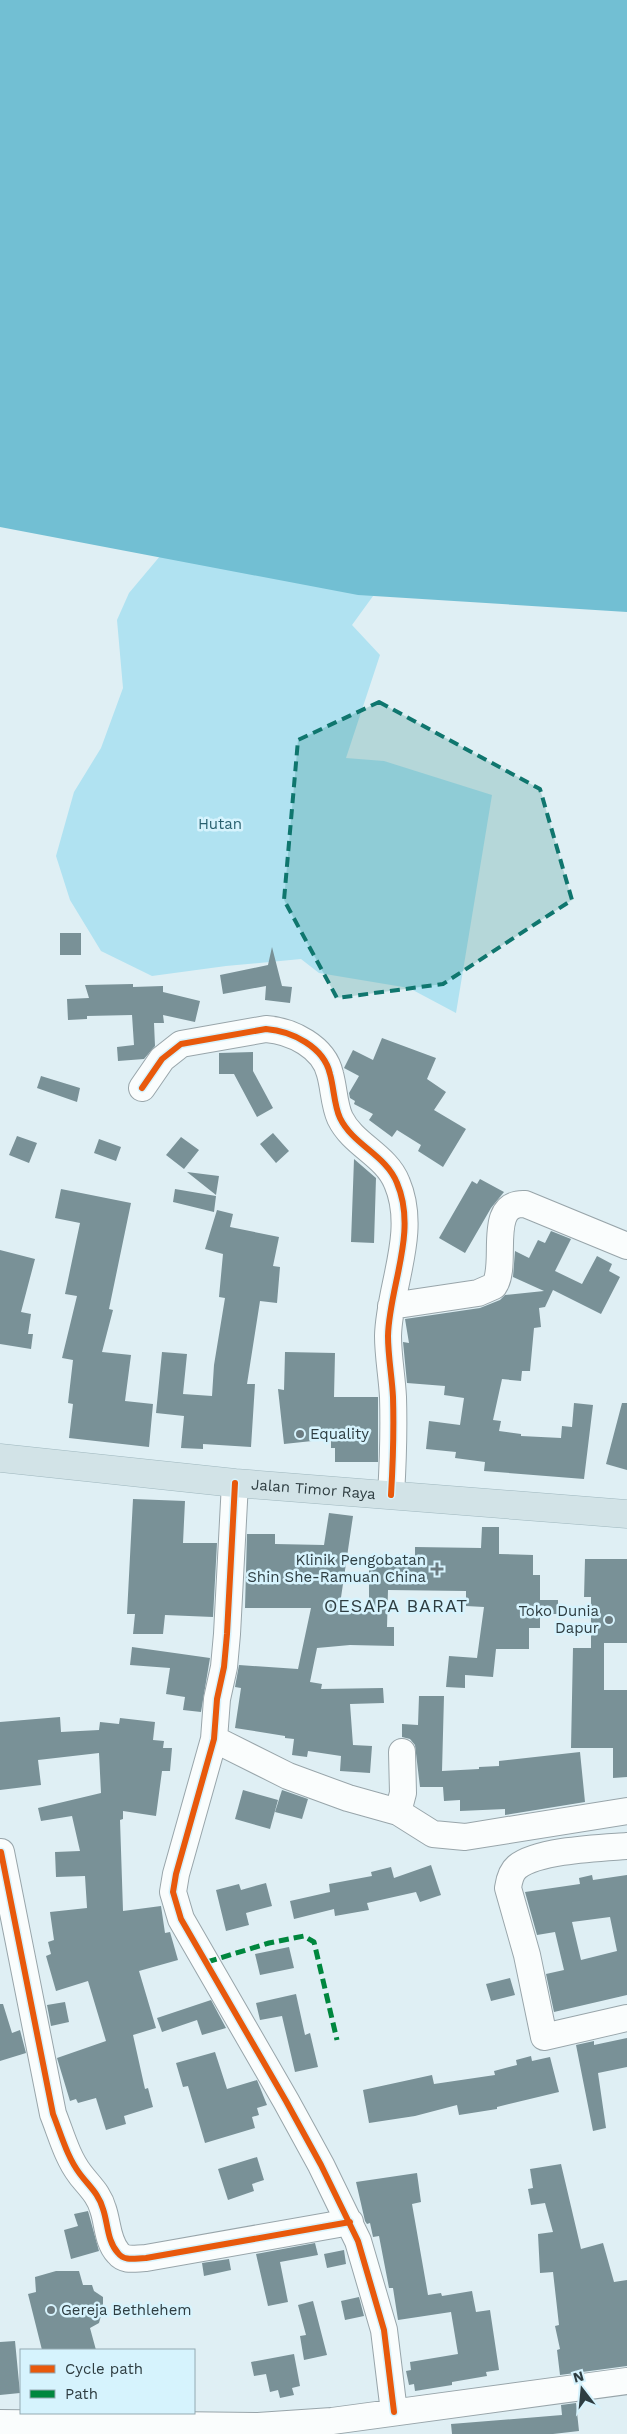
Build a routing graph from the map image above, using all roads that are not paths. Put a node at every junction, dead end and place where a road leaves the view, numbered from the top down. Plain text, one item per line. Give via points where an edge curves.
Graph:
1 (142, 1088) dead end
2 (627, 1246) edge
3 (391, 1306) junction
4 (0, 1458) edge
5 (235, 1483) junction
6 (391, 1495) junction
7 (627, 1514) edge
8 (214, 1739) junction
9 (402, 1752) dead end
10 (627, 1810) edge
11 (398, 1812) junction
12 (627, 1846) edge
13 (2, 1852) dead end
14 (627, 2018) edge
15 (350, 2222) junction
16 (627, 2381) edge
17 (394, 2412) junction
18 (0, 2423) edge

1 - 3 street via 162,1059 175,1047 189,1041 266,1029 286,1033 312,1047 325,1060 330,1072 340,1119 386,1164 400,1191 404,1222
2 - 3 street via 525,1204 517,1204 503,1216 499,1275 494,1286 478,1293
3 - 6 street via 388,1338 393,1395
4 - 5 highway, Jalan Timor Raya
5 - 6 highway, Jalan Timor Raya
5 - 8 street via 227,1634
6 - 7 highway, Jalan Timor Raya
8 - 11 street via 288,1776
8 - 15 street via 176,1874 173,1892 176,1905 181,1920 322,2165
9 - 11 street via 403,1793
10 - 11 street via 465,1837 433,1834
12 - 14 street via 539,1857 516,1868 508,1888 528,1955 544,2037
13 - 15 street via 54,2114 68,2154 100,2200 111,2243 118,2254 127,2259 146,2258
15 - 17 street via 369,2273 384,2330
16 - 17 street
17 - 18 street via 332,2421 258,2426

